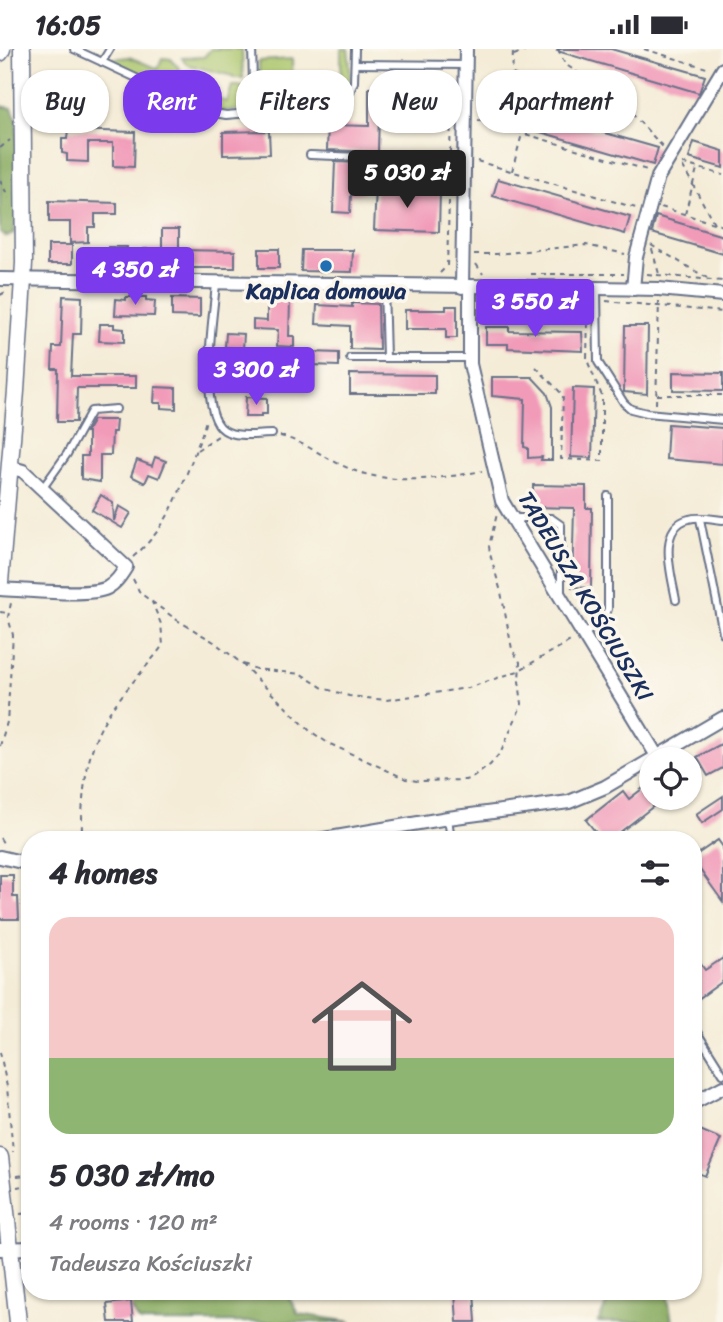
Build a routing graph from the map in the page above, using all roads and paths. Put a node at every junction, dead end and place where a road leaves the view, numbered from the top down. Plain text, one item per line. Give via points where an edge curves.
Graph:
1 (22, 49) edge
2 (74, 49) edge
3 (110, 49) edge
4 (252, 49) edge
5 (355, 49) edge
6 (466, 49) edge
7 (513, 49) edge
8 (529, 49) edge
9 (558, 49) edge
10 (645, 49) edge
11 (513, 56) junction
12 (102, 62) junction
13 (355, 64) junction
14 (466, 65) junction
15 (253, 70) edge
16 (512, 70) edge
17 (572, 70) edge
18 (722, 71) edge
19 (354, 82) edge
20 (236, 114) edge
21 (637, 119) edge
22 (522, 133) joint
23 (670, 154) junction
24 (310, 155) dead end
25 (470, 161) junction
26 (697, 168) junction
27 (512, 171) junction
28 (659, 174) junction
29 (723, 175) edge
30 (0, 180) edge
31 (693, 184) junction
32 (12, 203) dead end
33 (649, 207) junction
34 (685, 214) junction
35 (714, 223) junction
36 (723, 226) edge
37 (473, 254) dead end
38 (636, 257) junction
39 (634, 273) junction
40 (528, 274) dead end
41 (659, 274) junction
42 (0, 279) edge
43 (707, 279) junction
44 (723, 281) edge
45 (216, 283) junction
46 (17, 284) junction
47 (384, 285) junction
48 (466, 287) junction
49 (597, 288) junction
50 (634, 289) junction
51 (659, 289) junction
52 (0, 295) edge
53 (723, 295) edge
54 (587, 313) dead end
55 (350, 358) dead end
56 (386, 358) junction
57 (470, 358) junction
58 (536, 367) dead end
59 (656, 395) junction
60 (723, 395) edge
61 (209, 404) junction
62 (116, 409) dead end
63 (656, 414) junction
64 (723, 420) edge
65 (233, 434) junction
66 (272, 434) joint
67 (196, 450) junction
68 (9, 467) junction
69 (494, 468) junction
70 (42, 489) junction
71 (608, 496) dead end
72 (498, 509) dead end
73 (512, 518) junction
74 (699, 519) junction
75 (723, 520) edge
76 (126, 567) junction
77 (0, 582) edge
78 (0, 589) edge
79 (561, 599) junction
80 (676, 600) dead end
81 (151, 601) junction
82 (0, 612) edge
83 (9, 613) dead end
84 (723, 633) edge
85 (582, 635) junction
86 (241, 663) junction
87 (518, 671) junction
88 (723, 718) edge
89 (651, 747) edge
90 (673, 747) edge
91 (639, 767) edge
92 (448, 818) junction
93 (82, 831) edge
94 (371, 831) edge
95 (450, 831) edge
96 (0, 838) edge
97 (4, 853) edge
98 (21, 860) edge
99 (702, 1040) edge
100 (0, 1052) edge
101 (723, 1074) edge
102 (723, 1087) edge
103 (702, 1098) edge
104 (7, 1155) edge
105 (16, 1176) dead end
106 (21, 1176) edge
107 (21, 1186) edge
108 (17, 1187) dead end
109 (5, 1250) edge
110 (18, 1322) edge

1 - 46 street
2 - 12 lane
3 - 12 lane
4 - 15 lane
5 - 13 lane
6 - 14 street, TADEUSZA KOŚCIUSZKI
7 - 11 path
8 - 11 path
9 - 17 path
10 - 18 path
11 - 16 path
12 - 20 lane via 209,112
13 - 14 lane
13 - 19 lane
14 - 25 street, TADEUSZA KOŚCIUSZKI
18 - 23 street
21 - 23 path
22 - 27 path
22 - 28 path
23 - 28 street
24 - 25 lane
25 - 27 path
25 - 48 street, TADEUSZA KOŚCIUSZKI
26 - 29 path
26 - 31 path
26 - 31 path via 681,163
27 - 33 path
28 - 33 street
30 - 32 path
31 - 34 path
31 - 35 path
33 - 34 path
33 - 38 street
34 - 35 path
35 - 36 path
37 - 38 path via 586,245
38 - 39 street
39 - 40 path
39 - 41 path
39 - 50 street
41 - 43 path
41 - 43 path via 651,244
41 - 51 path
42 - 46 street
43 - 44 path
45 - 46 street
45 - 47 street
45 - 61 lane
46 - 52 path
46 - 68 street
47 - 48 street
47 - 56 lane
48 - 49 street
48 - 57 street, TADEUSZA KOŚCIUSZKI
49 - 50 street
49 - 63 lane via 598,362 624,403
50 - 51 street
51 - 53 street
51 - 59 path
54 - 58 path via 587,360 602,396 602,461 561,459 563,395
55 - 56 lane
56 - 57 lane
57 - 69 street, TADEUSZA KOŚCIUSZKI
59 - 60 path
59 - 63 path
61 - 65 lane via 221,428
61 - 67 path
62 - 70 lane via 91,411
63 - 64 lane
65 - 66 lane
65 - 67 path via 210,439
66 - 69 path via 296,439 351,470 397,479
67 - 76 path via 176,504
68 - 70 street via 23,471
68 - 77 street
69 - 73 street, TADEUSZA KOŚCIUSZKI via 502,501
70 - 76 street
71 - 85 lane via 608,609 603,621
72 - 87 path via 489,546 512,649 520,662
73 - 79 street, TADEUSZA KOŚCIUSZKI
73 - 79 lane via 551,517 561,525
74 - 75 lane
74 - 80 lane via 675,526 669,540
74 - 84 lane
76 - 78 street via 106,589
76 - 81 path
79 - 85 street, TADEUSZA KOŚCIUSZKI
81 - 86 path
81 - 93 path via 161,624 163,645 106,718 97,738 83,800
82 - 83 path
85 - 87 path
85 - 89 street, TADEUSZA KOŚCIUSZKI
86 - 87 path via 300,674 333,691 375,700 468,688
86 - 87 path via 310,731 417,781 465,780 490,765 520,711
88 - 90 street
91 - 92 street via 569,802
92 - 94 street
92 - 95 lane
96 - 97 path
97 - 98 street
99 - 101 lane
100 - 104 path via 7,1087
102 - 103 street
104 - 109 street
105 - 106 path
107 - 108 path
109 - 110 street

